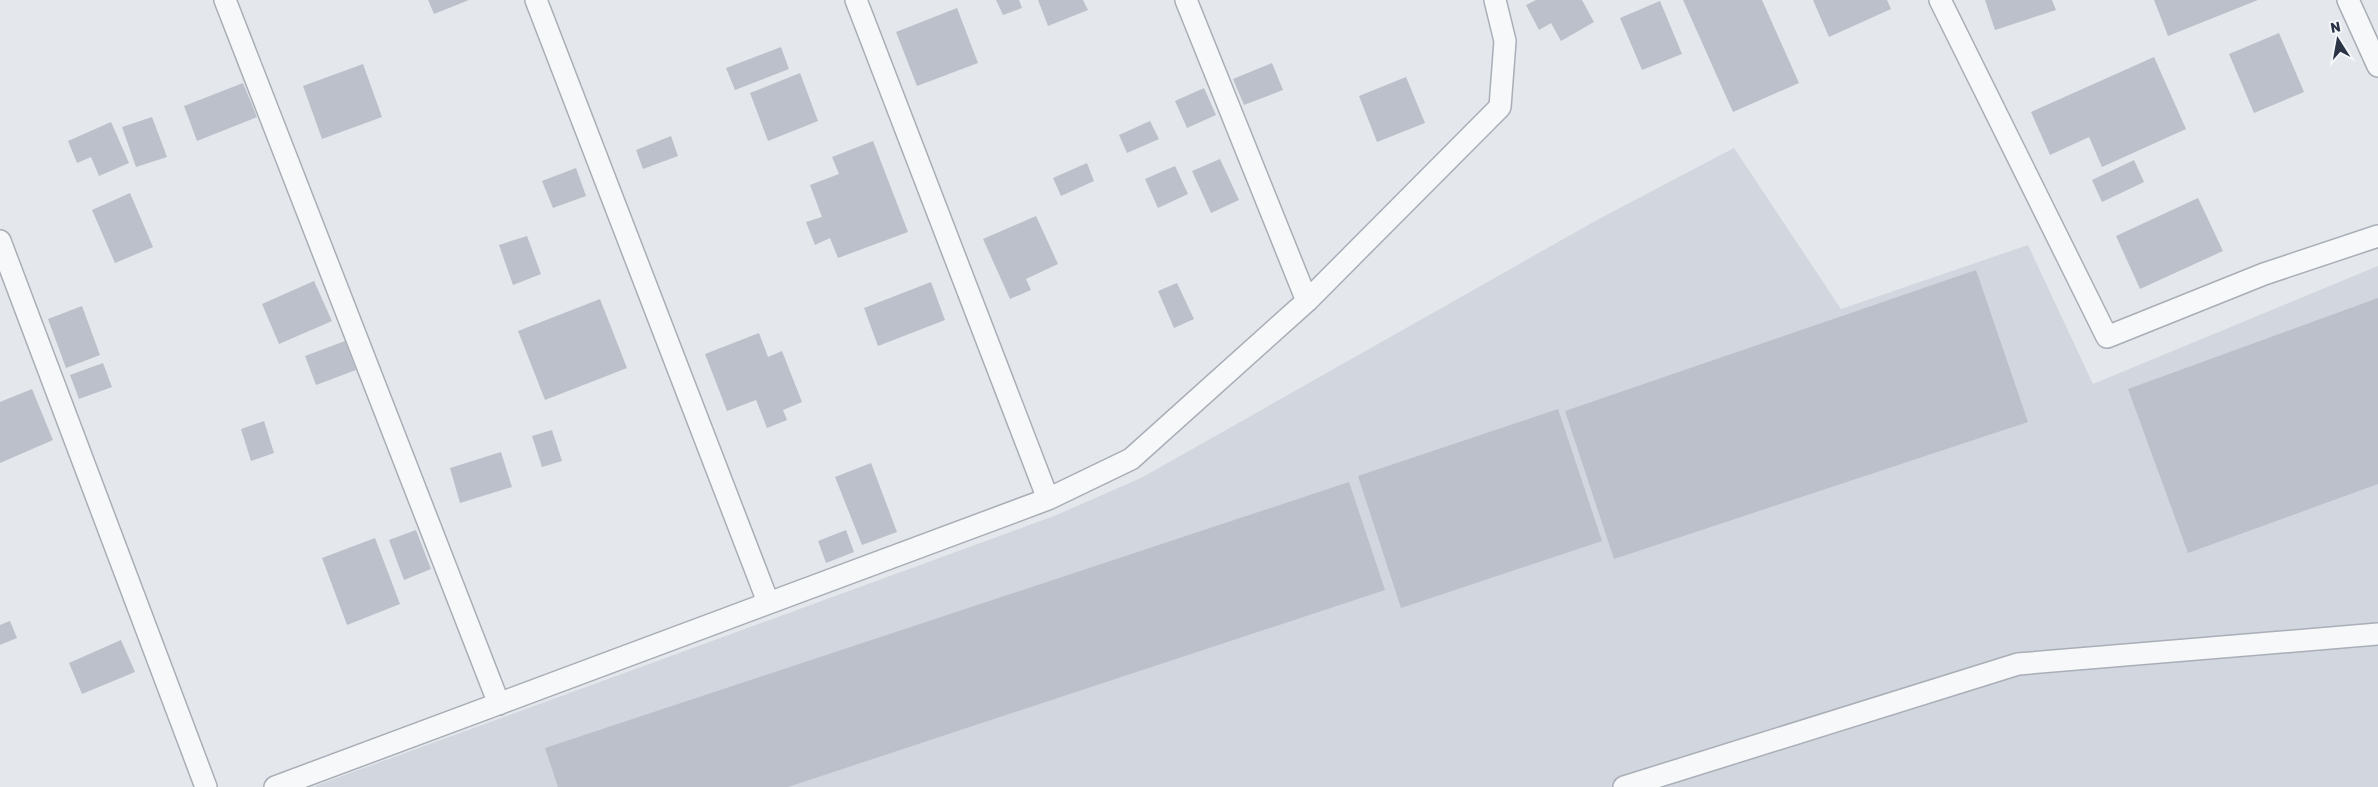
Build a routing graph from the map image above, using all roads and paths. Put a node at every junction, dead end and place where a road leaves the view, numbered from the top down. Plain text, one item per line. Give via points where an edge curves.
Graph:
1 (224, 0) edge
2 (536, 0) edge
3 (856, 0) edge
4 (1186, 0) edge
5 (1495, 0) edge
6 (1940, 0) edge
7 (2348, 0) edge
8 (2378, 66) edge
9 (2378, 236) edge
10 (0, 241) edge
11 (1307, 301) junction
12 (1048, 499) junction
13 (768, 602) junction
14 (2378, 634) edge
15 (499, 704) junction
16 (206, 787) edge
17 (275, 787) edge
18 (1624, 787) edge

1 - 15 lane
2 - 13 lane
3 - 12 lane
4 - 11 lane
5 - 11 lane via 1505,41 1500,108
6 - 9 lane via 2107,337 2264,274
7 - 8 lane
10 - 16 lane
11 - 12 lane via 1131,460
12 - 13 lane
13 - 15 lane
14 - 18 lane via 2018,664
15 - 17 lane

